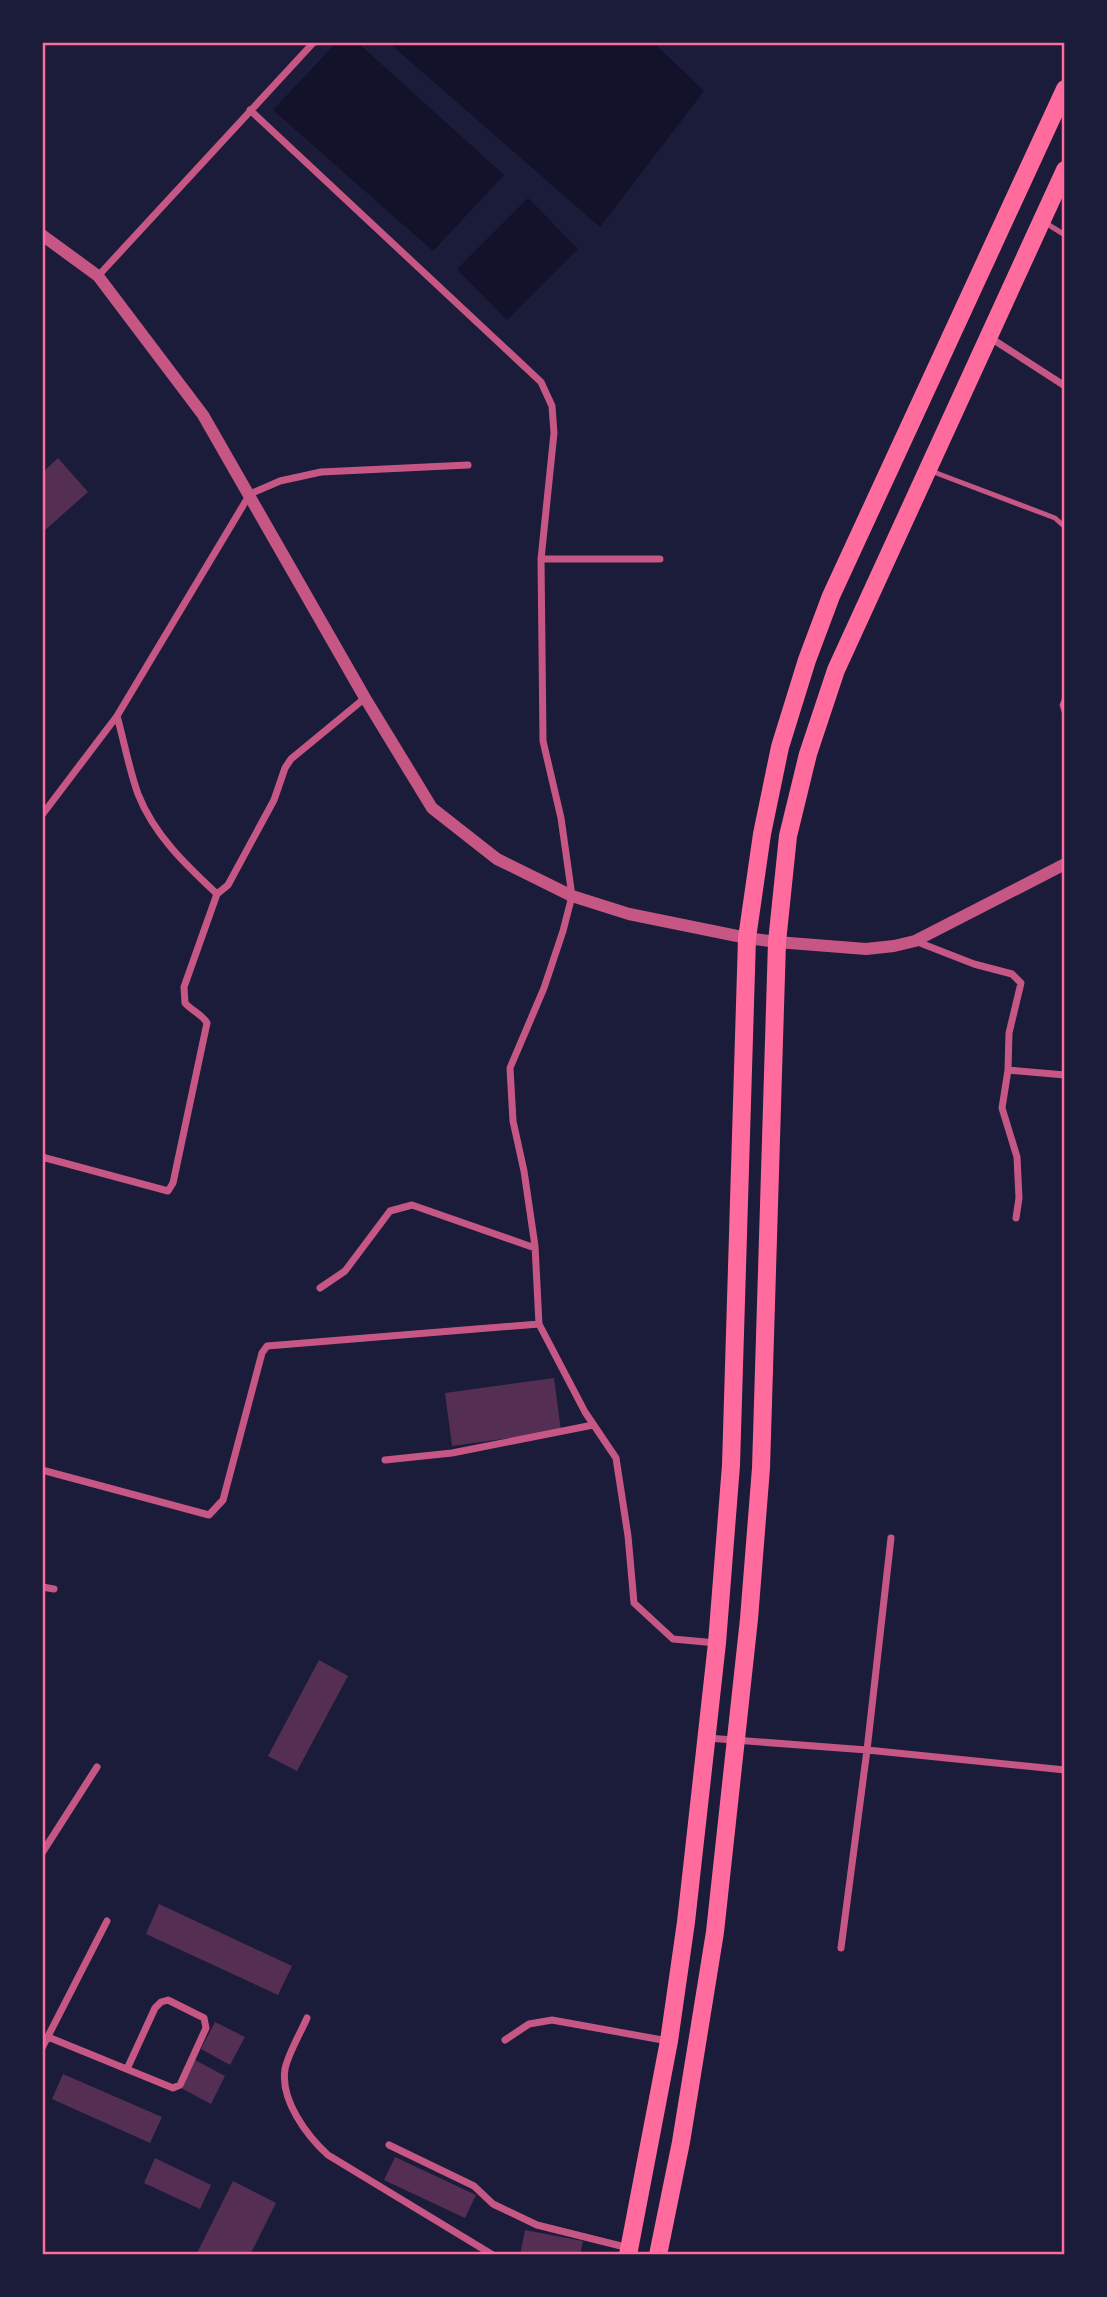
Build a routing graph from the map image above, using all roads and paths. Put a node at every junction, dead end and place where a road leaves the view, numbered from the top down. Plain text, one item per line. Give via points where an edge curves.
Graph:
1 (314, 42) edge
2 (1065, 89) edge
3 (250, 110) junction
4 (1064, 175) edge
5 (1042, 220) junction
6 (42, 235) edge
7 (1065, 235) edge
8 (98, 276) junction
9 (989, 337) junction
10 (1065, 386) edge
11 (468, 465) dead end
12 (928, 470) junction
13 (250, 494) junction
14 (1065, 527) edge
15 (541, 559) junction
16 (660, 559) dead end
17 (365, 698) junction
18 (1065, 698) edge
19 (1065, 714) edge
20 (117, 716) junction
21 (42, 815) edge
22 (1065, 864) edge
23 (218, 894) junction
24 (572, 896) junction
25 (747, 939) junction
26 (915, 941) junction
27 (777, 942) junction
28 (1008, 1070) junction
29 (1065, 1075) edge
30 (42, 1157) edge
31 (1016, 1218) dead end
32 (535, 1248) junction
33 (320, 1288) dead end
34 (539, 1324) junction
35 (593, 1424) junction
36 (385, 1460) dead end
37 (42, 1470) edge
38 (891, 1538) dead end
39 (42, 1587) edge
40 (54, 1589) dead end
41 (717, 1643) junction
42 (706, 1738) junction
43 (738, 1741) junction
44 (867, 1750) junction
45 (97, 1766) dead end
46 (1065, 1770) edge
47 (42, 1853) edge
48 (107, 1920) dead end
49 (841, 1948) dead end
50 (307, 2018) dead end
51 (48, 2037) junction
52 (505, 2040) dead end
53 (669, 2041) junction
54 (42, 2048) edge
55 (127, 2069) junction
56 (389, 2145) dead end
57 (629, 2251) edge
58 (494, 2255) edge
59 (658, 2255) edge

1 - 3 street
2 - 25 highway via 831,596 807,660 780,747
3 - 8 street
3 - 15 street via 541,382 552,406 554,433
4 - 5 highway
5 - 7 lane
5 - 9 highway
6 - 8 street
8 - 13 street via 204,415
9 - 10 street
9 - 12 highway
11 - 13 street via 321,472 280,481
12 - 14 lane via 1055,518
12 - 27 highway via 835,670 808,754 788,836
13 - 17 street
13 - 20 street
15 - 16 street
15 - 24 street via 543,741 561,818
17 - 23 street via 291,759 274,800
17 - 24 street via 432,808 497,859
18 - 19 lane
20 - 21 street
20 - 23 street via 138,795 157,831 180,860
22 - 26 street
23 - 30 street via 184,987 185,1003 207,1023 168,1191
24 - 25 street via 629,914
24 - 32 street via 544,988 510,1068 513,1121
25 - 27 street
25 - 41 highway via 731,1465
26 - 27 street via 866,949
26 - 28 street via 1012,974 1021,983 1009,1033
27 - 43 highway via 761,1468
28 - 29 street
28 - 31 street via 1002,1108 1017,1157
32 - 33 street via 412,1205 390,1211 345,1271
32 - 34 street
34 - 35 street
34 - 37 street via 267,1346 223,1500 209,1515
35 - 36 street via 452,1453
35 - 41 street via 616,1458 635,1602 673,1639
38 - 44 street
39 - 40 street
41 - 42 highway
42 - 43 street
42 - 53 highway
43 - 44 street
43 - 59 highway via 715,1932
44 - 46 street
44 - 49 street
45 - 47 street
48 - 51 street
50 - 58 street via 285,2069 287,2093 313,2141 328,2155
51 - 54 street
51 - 55 street
52 - 53 street via 529,2024 552,2020
53 - 57 highway
55 - 55 street via 177,2088 206,2028 204,2018 168,2000 161,2002
56 - 57 street via 474,2186 493,2204 537,2225

